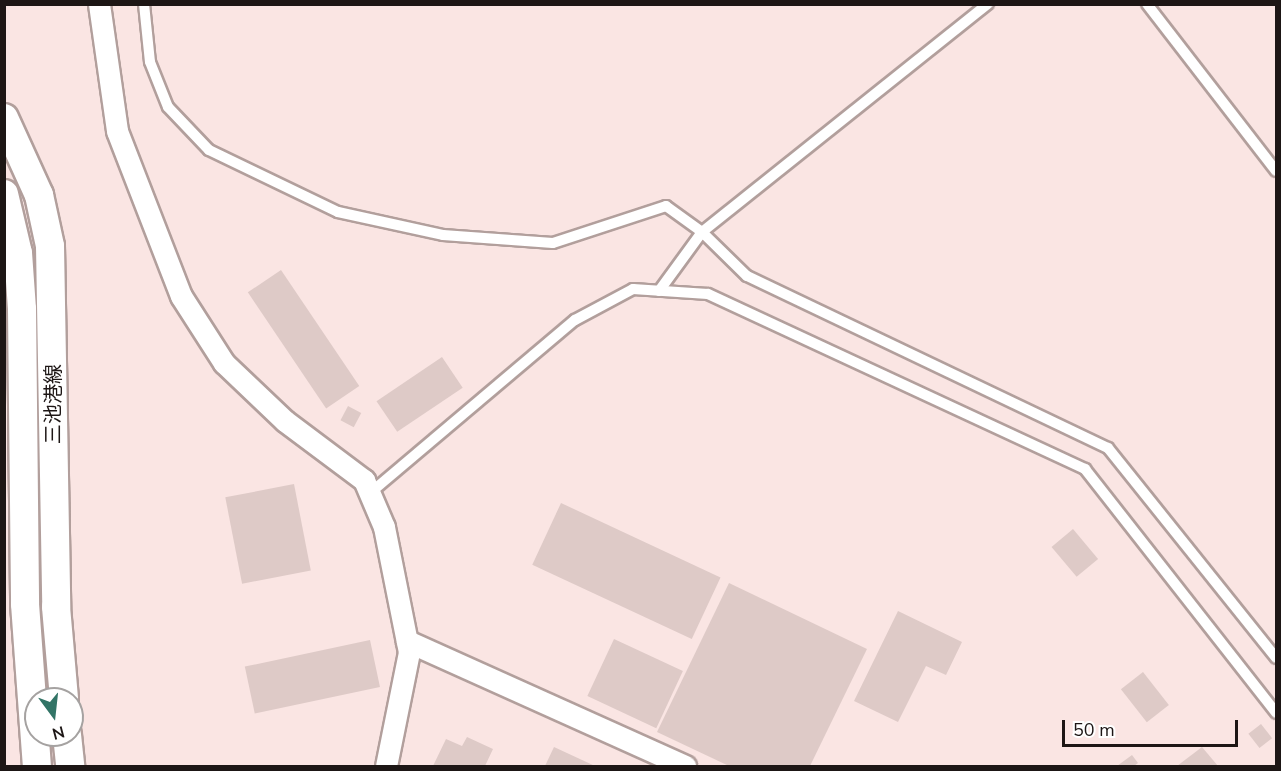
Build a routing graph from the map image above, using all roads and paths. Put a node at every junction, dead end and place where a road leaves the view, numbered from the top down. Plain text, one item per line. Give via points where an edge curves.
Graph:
1 (99, 4) edge
2 (144, 4) edge
3 (988, 4) edge
4 (1147, 4) edge
5 (4, 118) edge
6 (1276, 171) edge
7 (4, 194) edge
8 (702, 232) junction
9 (659, 291) junction
10 (370, 493) junction
11 (407, 641) junction
12 (1276, 658) edge
13 (63, 687) edge
14 (1276, 713) edge
15 (68, 747) edge
16 (38, 766) edge
17 (70, 766) edge
18 (386, 766) edge
19 (685, 766) edge

1 - 10 street via 117,131 181,296 224,363 285,421 364,480
2 - 8 lane via 150,62 168,107 209,150 338,212 443,235 552,243 666,206
3 - 8 lane
4 - 6 lane
5 - 13 main road, 三池港線 via 39,195 50,246 56,607
7 - 16 main road, 三池港線 via 18,253 22,309 25,604
8 - 9 lane
8 - 12 lane via 747,276 1108,448
9 - 10 lane via 633,289 575,320
9 - 14 lane via 708,294 1085,470
10 - 11 street via 384,527
11 - 18 street via 409,652
11 - 19 street
15 - 17 main road

